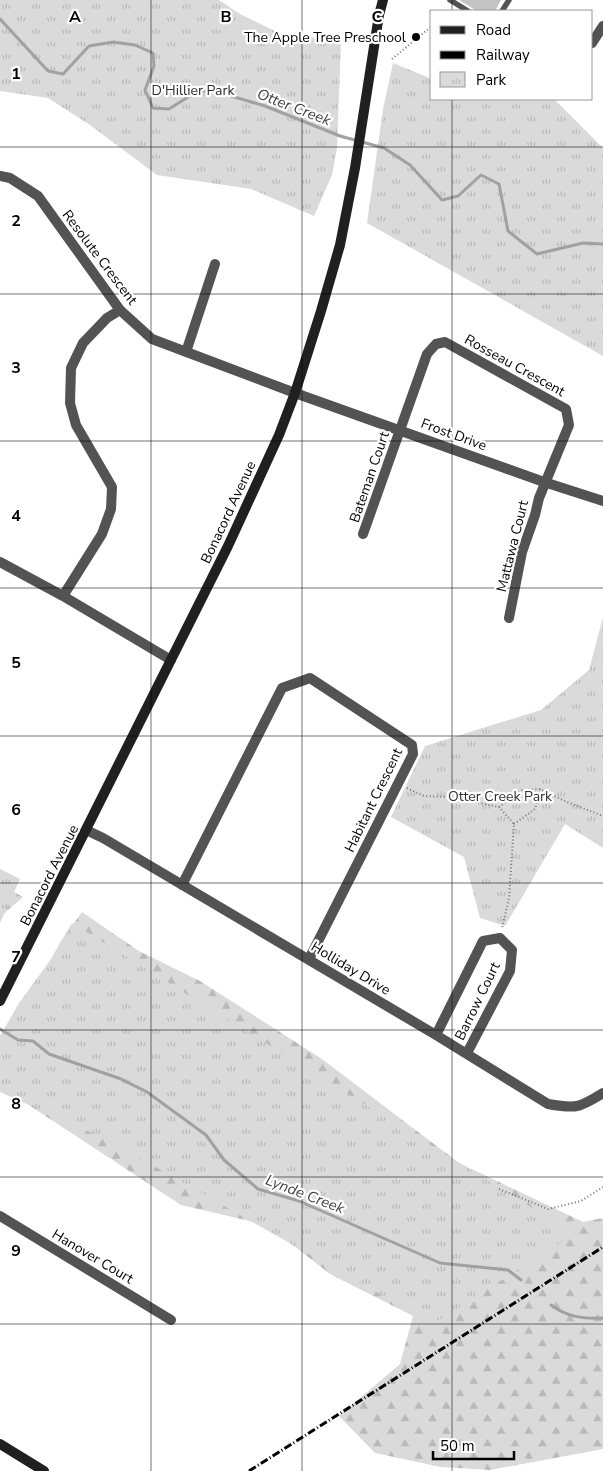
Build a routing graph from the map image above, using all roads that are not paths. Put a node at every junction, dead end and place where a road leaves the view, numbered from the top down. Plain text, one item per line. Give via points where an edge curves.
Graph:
1 (383, 0) edge
2 (450, 0) edge
3 (466, 10) edge
4 (603, 26) edge
5 (593, 41) edge
6 (0, 176) edge
7 (215, 264) dead end
8 (120, 310) junction
9 (186, 352) junction
10 (295, 393) junction
11 (400, 429) junction
12 (544, 482) junction
13 (603, 501) edge
14 (364, 534) dead end
15 (0, 562) edge
16 (62, 596) junction
17 (509, 618) dead end
18 (171, 660) junction
19 (86, 830) junction
20 (182, 885) junction
21 (309, 959) junction
22 (1, 999) edge
23 (436, 1035) junction
24 (467, 1054) junction
25 (603, 1093) edge
26 (0, 1216) edge
27 (172, 1320) dead end
28 (0, 1444) edge
29 (44, 1471) edge

1 - 10 street, Bonacord Avenue via 340,245
2 - 3 lane
4 - 5 street
6 - 8 street, Resolute Crescent via 10,178 38,196
7 - 9 street
8 - 9 street, Resolute Crescent via 152,339
8 - 16 street via 107,318 83,343 71,368 70,402 76,425 112,487 112,509 102,534
9 - 10 street, Resolute Crescent
10 - 11 street, Frost Drive
10 - 18 street, Bonacord Avenue via 228,546
11 - 12 street, Frost Drive
11 - 12 street, Rosseau Crescent via 427,354 436,344 445,342 566,409 569,425
11 - 14 street, Bateman Court
12 - 13 street, Frost Drive
12 - 17 street, Mattawa Court via 522,552
15 - 16 street
16 - 18 street
18 - 19 street, Bonacord Avenue
19 - 20 street, Holliday Drive
19 - 22 street, Bonacord Avenue
20 - 21 street, Holliday Drive
20 - 21 street, Habitant Crescent via 282,688 310,678 412,745 413,754
21 - 23 street, Holliday Drive
23 - 24 street, Holliday Drive
23 - 24 street, Barrow Court via 483,941 500,938 512,950 510,971
24 - 25 street, Holliday Drive via 548,1104 582,1106
26 - 27 street, Hanover Court
28 - 29 street

